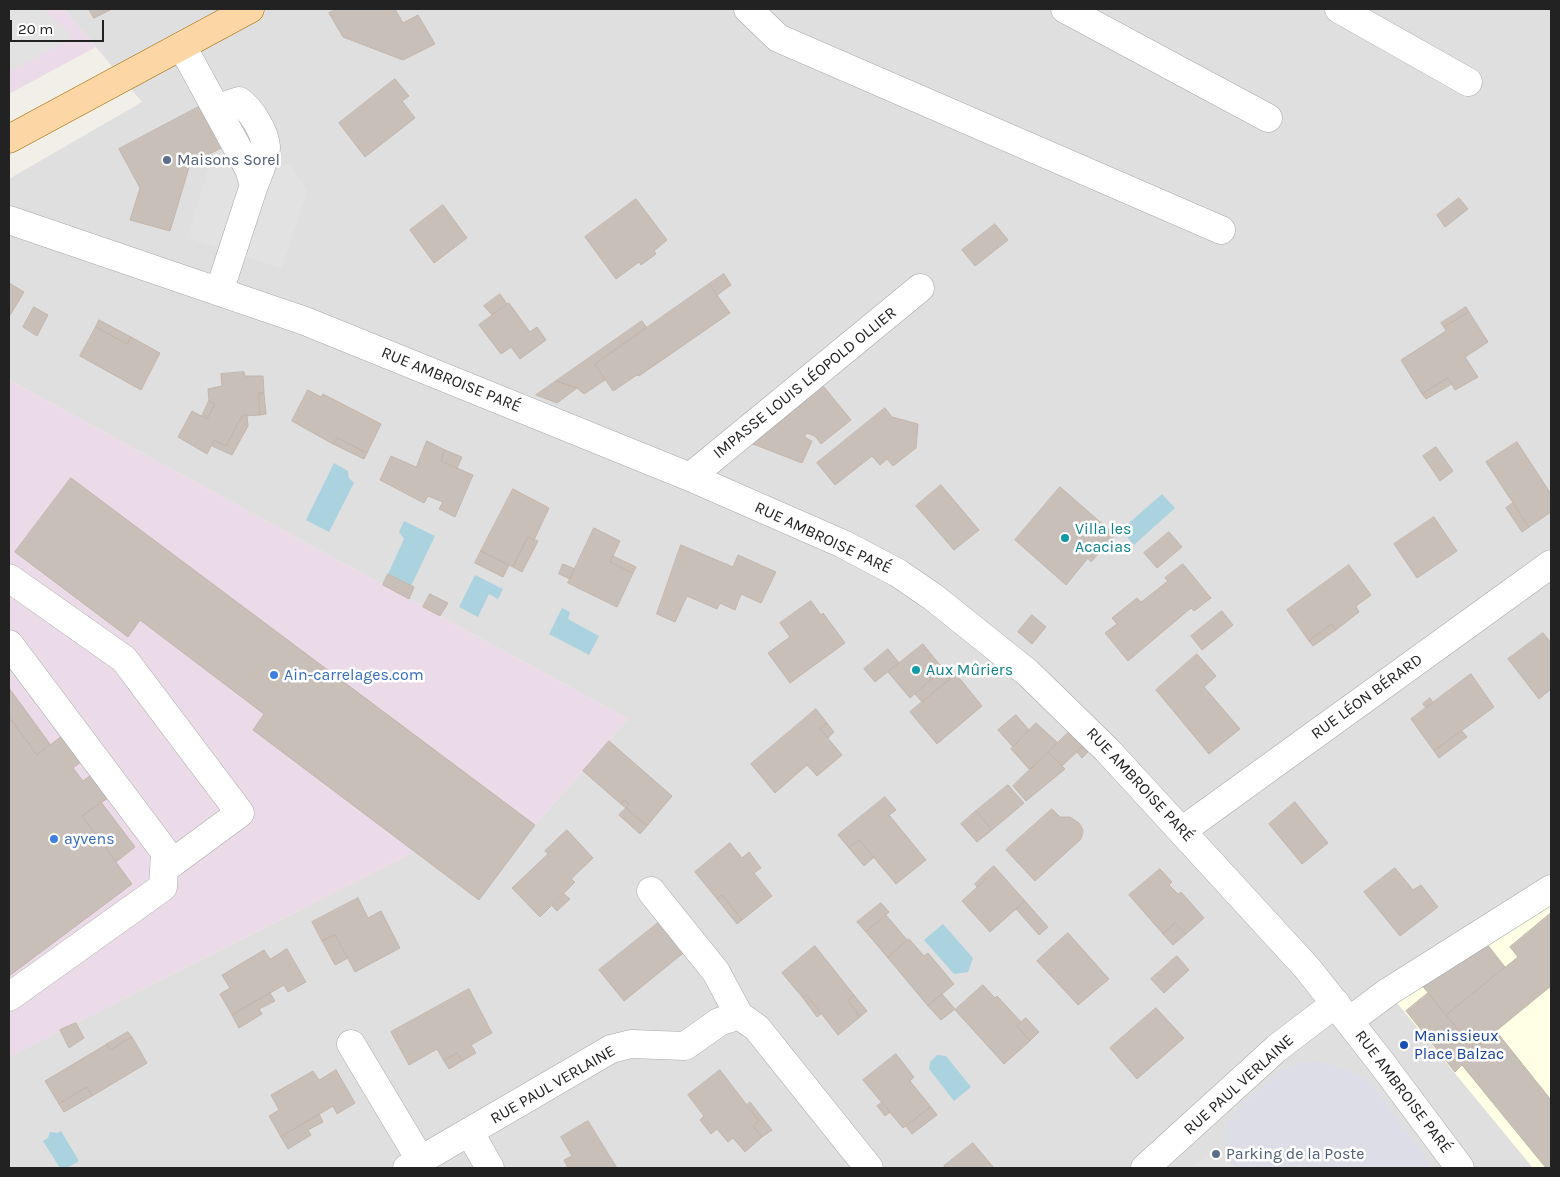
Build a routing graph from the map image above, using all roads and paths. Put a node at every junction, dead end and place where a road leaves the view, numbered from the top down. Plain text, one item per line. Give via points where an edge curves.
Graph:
1 (250, 9) edge
2 (748, 9) edge
3 (1066, 9) edge
4 (1339, 9) edge
5 (182, 46) junction
6 (1468, 82) dead end
7 (227, 105) dead end
8 (1268, 118) dead end
9 (9, 139) edge
10 (254, 185) junction
11 (9, 220) edge
12 (1221, 230) dead end
13 (920, 288) dead end
14 (219, 292) junction
15 (690, 477) junction
16 (1551, 564) edge
17 (9, 578) edge
18 (9, 644) edge
19 (1183, 830) junction
20 (164, 870) junction
21 (1551, 889) edge
22 (651, 891) dead end
23 (9, 997) edge
24 (1343, 1012) junction
25 (739, 1015) junction
26 (351, 1044) dead end
27 (470, 1133) junction
28 (414, 1164) edge
29 (490, 1168) edge
30 (869, 1168) edge
31 (1145, 1168) edge
32 (1460, 1168) edge

1 - 5 main road
2 - 12 street via 778,38
3 - 8 street
4 - 6 street
5 - 9 main road
5 - 10 street via 249,168
7 - 10 street via 239,101 248,107 260,130 266,148
10 - 14 street
11 - 14 street, RUE AMBROISE PARÉ
13 - 15 street, IMPASSE LOUIS LÉOPOLD OLLIER
14 - 15 street, RUE AMBROISE PARÉ via 305,322
15 - 19 street, RUE AMBROISE PARÉ via 843,544 898,573 932,597 1055,699
16 - 19 street, RUE LÉON BÉRARD
17 - 20 street via 124,658 240,813
18 - 20 street via 164,852
19 - 24 street, RUE AMBROISE PARÉ
20 - 23 street via 163,886
21 - 24 street, RUE PAUL VERLAINE via 1388,992
22 - 25 street via 716,972
24 - 31 street, RUE PAUL VERLAINE via 1277,1048
24 - 32 street, RUE AMBROISE PARÉ
25 - 27 street, RUE PAUL VERLAINE via 719,1022 685,1046 631,1044 611,1049
25 - 30 street via 758,1028
26 - 28 street
27 - 28 street, RUE PAUL VERLAINE
27 - 29 street

